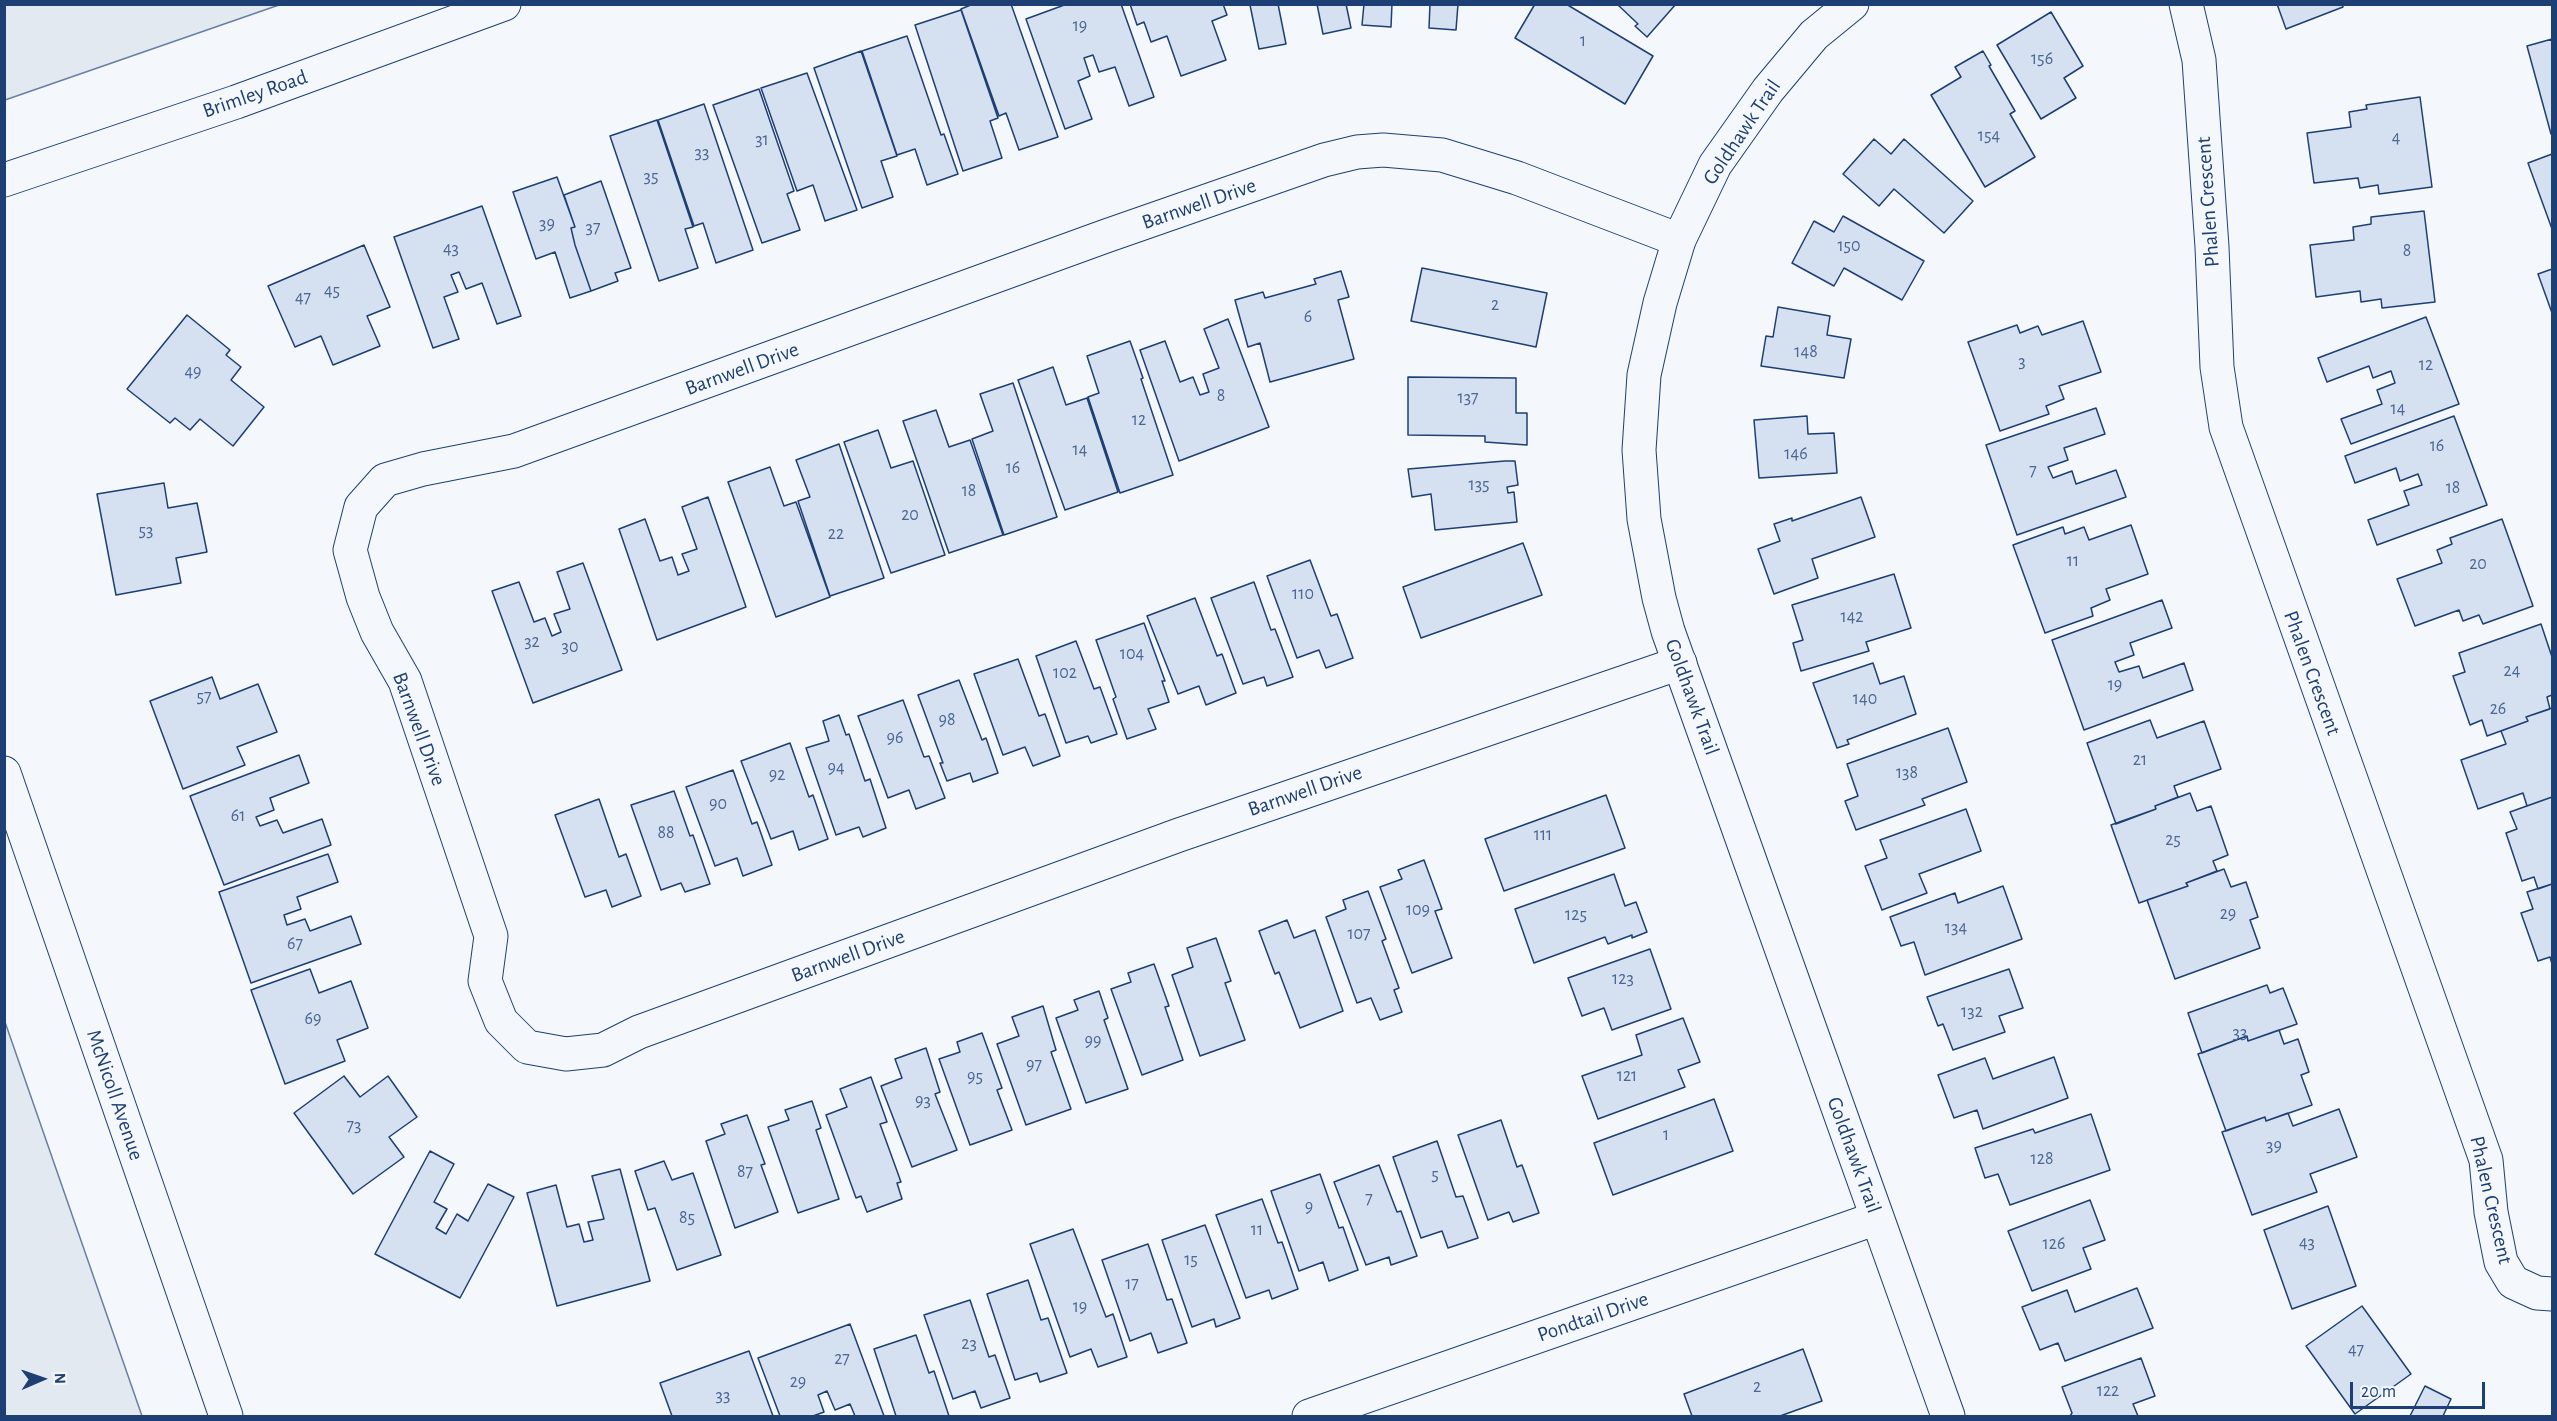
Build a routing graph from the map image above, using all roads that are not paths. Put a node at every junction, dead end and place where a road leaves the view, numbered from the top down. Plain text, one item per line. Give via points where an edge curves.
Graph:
1 (504, 4) edge
2 (1852, 4) edge
3 (2186, 4) edge
4 (4, 180) edge
5 (1679, 240) junction
6 (1680, 663) junction
7 (4, 773) edge
8 (1877, 1218) junction
9 (2553, 1294) edge
10 (226, 1416) edge
11 (1309, 1416) edge
12 (1948, 1416) edge

1 - 4 street, Brimley Road via 236,102
2 - 5 street, Goldhawk Trail via 1815,35 1768,90 1715,165
3 - 9 street, Phalen Crescent via 2199,60 2217,367 2226,427 2486,1160 2500,1263 2513,1282 2537,1293
5 - 6 street, Goldhawk Trail via 1644,375 1639,450 1644,519 1659,598
5 - 6 street, Barnwell Drive via 1517,178 1442,155 1357,152 1106,236 514,452 385,480 361,507 350,550 377,632 405,681 491,936 485,981 501,1021 527,1047 566,1054 603,1050 639,1032 1179,835
6 - 8 street, Goldhawk Trail
7 - 10 street, McNicoll Avenue
8 - 11 street, Pondtail Drive
8 - 12 street, Goldhawk Trail

